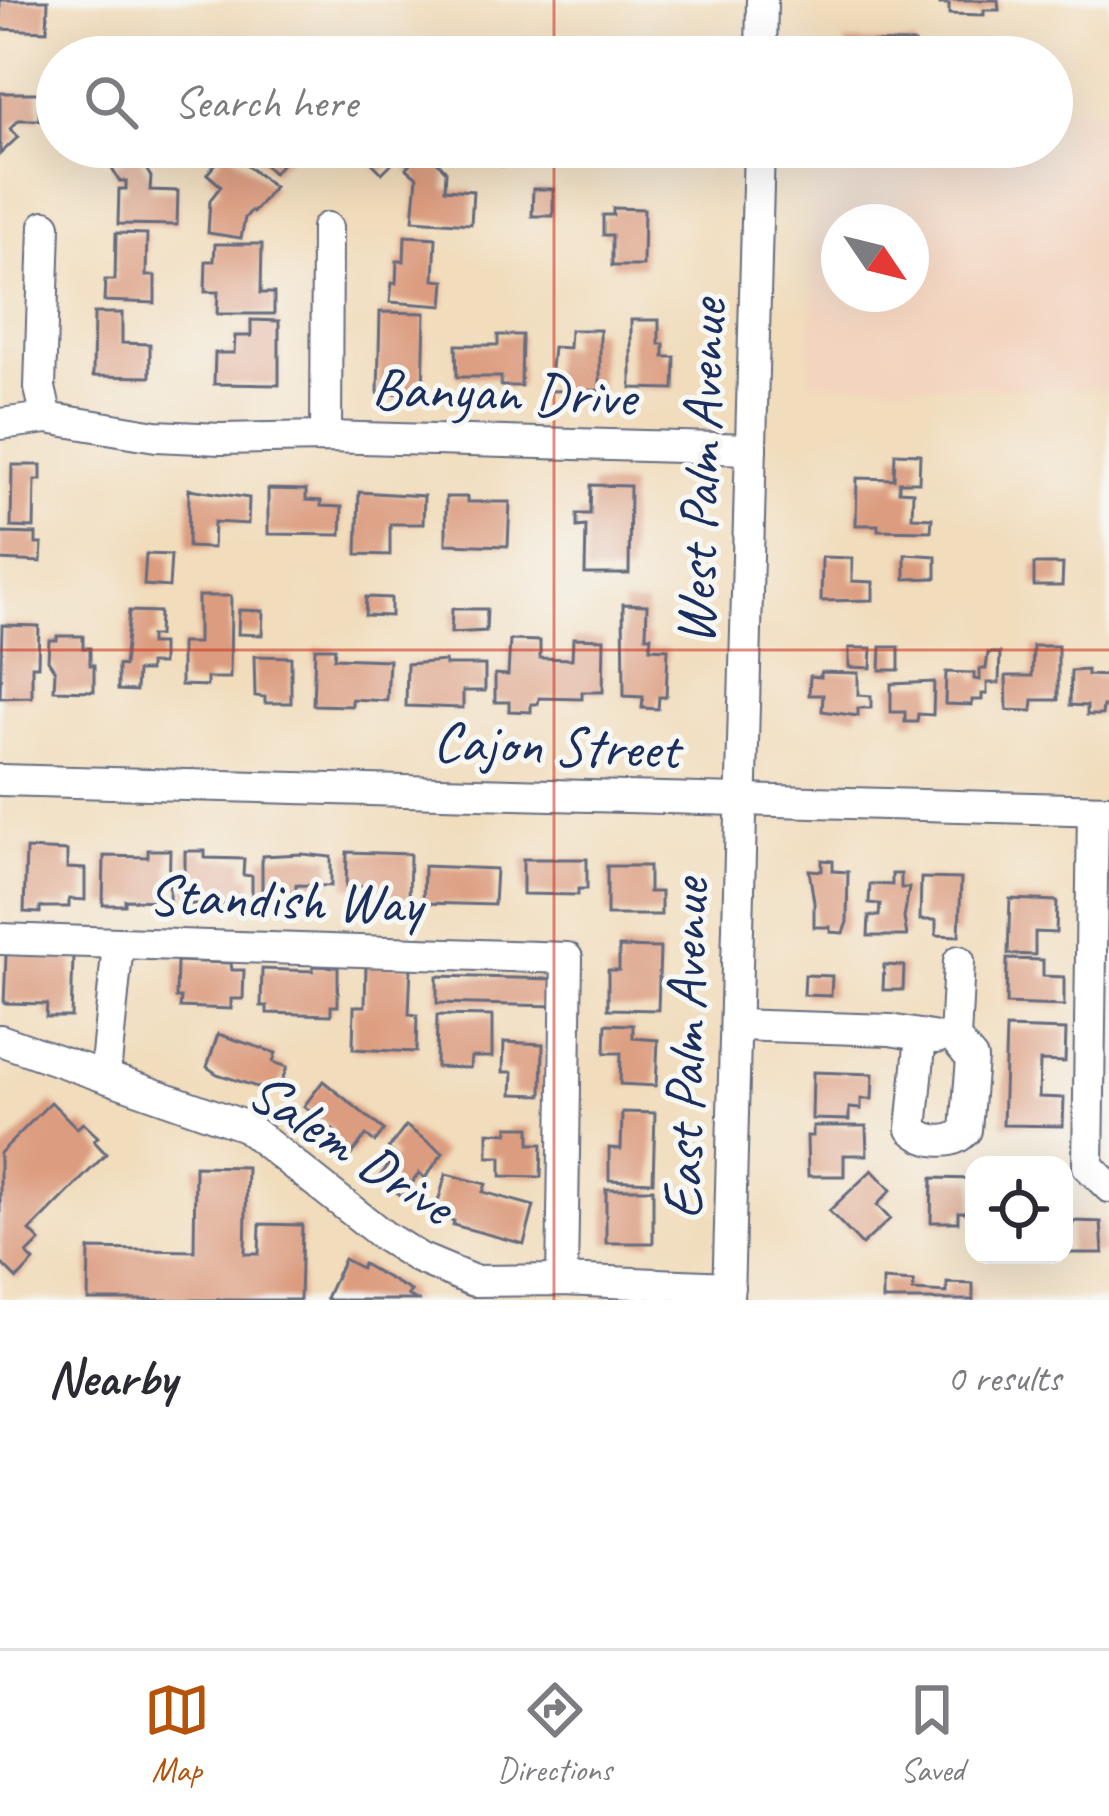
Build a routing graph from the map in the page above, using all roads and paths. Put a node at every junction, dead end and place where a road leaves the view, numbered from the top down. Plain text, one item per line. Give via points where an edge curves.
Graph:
1 (762, 0) edge
2 (761, 36) edge
3 (759, 168) edge
4 (45, 226) dead end
5 (326, 228) dead end
6 (47, 418) junction
7 (0, 424) edge
8 (326, 437) junction
9 (752, 449) junction
10 (0, 780) edge
11 (740, 801) junction
12 (1101, 810) edge
13 (0, 939) edge
14 (118, 944) junction
15 (958, 961) dead end
16 (736, 1025) junction
17 (921, 1036) junction
18 (955, 1039) junction
19 (0, 1040) edge
20 (105, 1075) junction
21 (1109, 1187) edge
22 (562, 1280) junction
23 (474, 1291) edge
24 (729, 1293) edge

1 - 2 street
3 - 9 street, West Palm Avenue
4 - 6 street via 40,388
5 - 8 street, Banyan Drive
6 - 7 street, Banyan Drive
6 - 8 street, Banyan Drive via 156,436
8 - 9 street, Banyan Drive
9 - 11 street, West Palm Avenue
10 - 11 street, Cajon Street
11 - 12 street, Cajon Street
11 - 16 street, East Palm Avenue
12 - 21 street via 1088,1166
13 - 14 street, Standish Way
14 - 20 street
14 - 22 street, Standish Way via 567,958
15 - 18 street
16 - 17 street
16 - 24 street, East Palm Avenue
17 - 18 street
17 - 18 street via 912,1129 938,1141 966,1130 972,1059
19 - 20 street, Salem Drive
20 - 23 street, Salem Drive via 245,1126 383,1236
22 - 23 street
22 - 24 street

